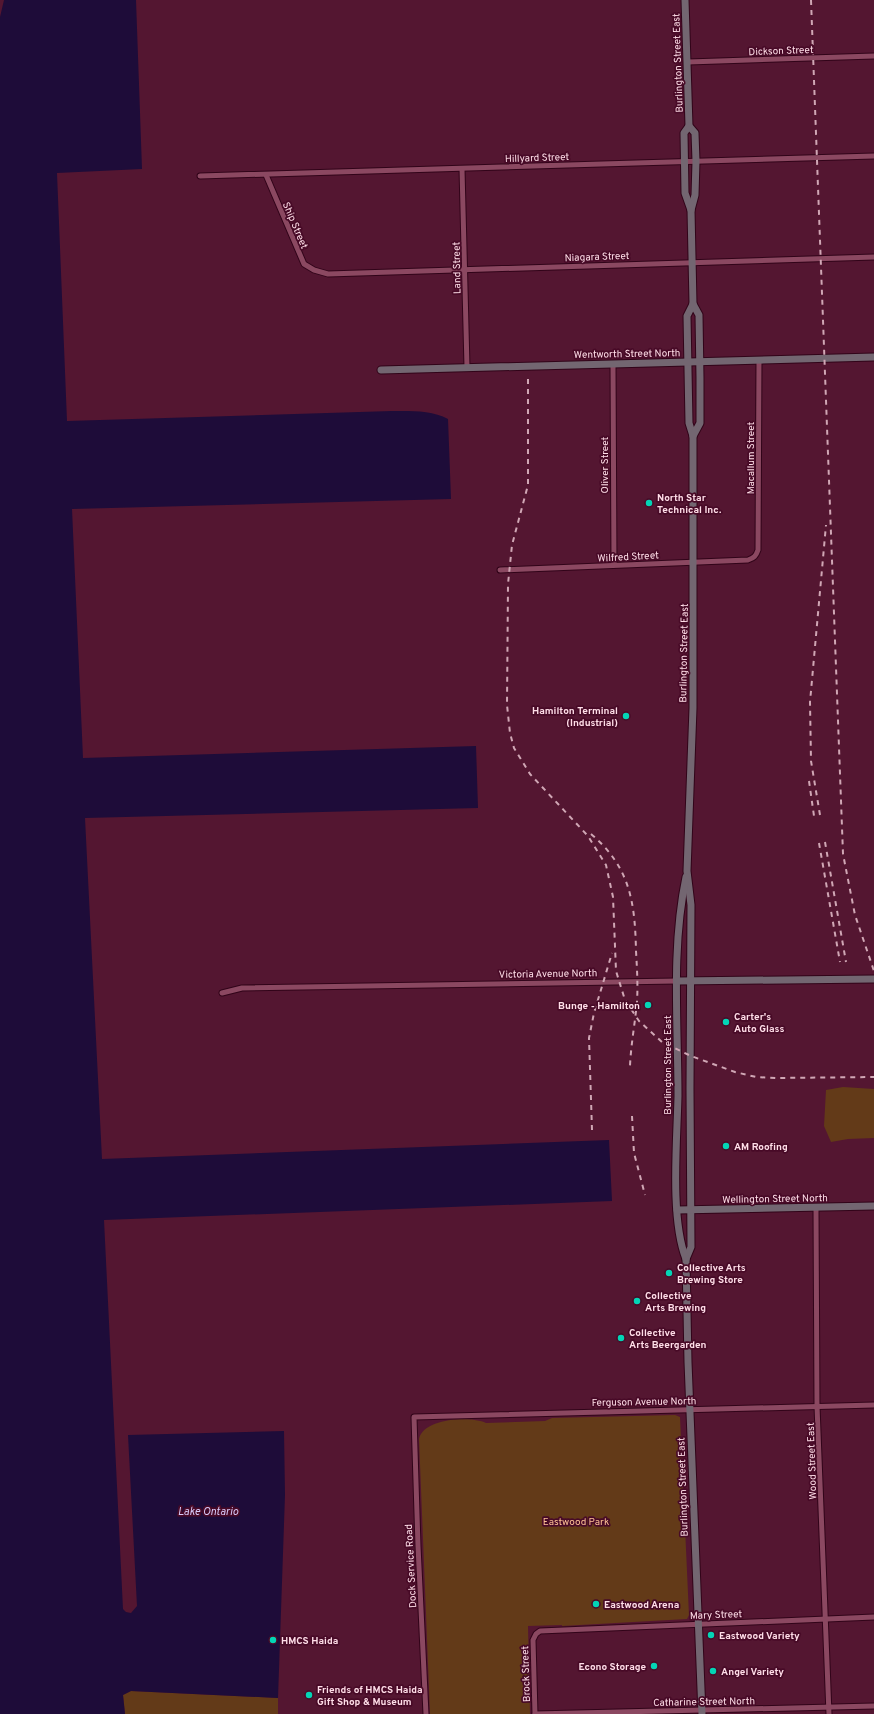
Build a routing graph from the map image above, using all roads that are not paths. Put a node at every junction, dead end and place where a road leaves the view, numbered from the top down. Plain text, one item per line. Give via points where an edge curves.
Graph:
1 (685, 0) edge
2 (874, 56) edge
3 (688, 62) junction
4 (689, 126) junction
5 (874, 156) edge
6 (684, 162) junction
7 (696, 162) junction
8 (462, 169) junction
9 (266, 174) junction
10 (200, 176) dead end
11 (691, 210) junction
12 (874, 257) edge
13 (692, 262) junction
14 (465, 270) junction
15 (320, 272) joint
16 (693, 304) junction
17 (874, 357) edge
18 (759, 360) junction
19 (688, 362) junction
20 (700, 362) junction
21 (613, 364) junction
22 (467, 367) junction
23 (381, 370) dead end
24 (693, 436) junction
25 (757, 555) joint
26 (694, 562) junction
27 (614, 565) junction
28 (500, 570) dead end
29 (687, 871) junction
30 (874, 979) edge
31 (690, 980) junction
32 (677, 981) junction
33 (222, 993) dead end
34 (874, 1206) edge
35 (816, 1208) junction
36 (690, 1209) junction
37 (677, 1210) junction
38 (686, 1259) junction
39 (874, 1405) edge
40 (818, 1406) junction
41 (689, 1409) junction
42 (414, 1417) joint
43 (874, 1617) edge
44 (826, 1619) junction
45 (698, 1624) junction
46 (536, 1634) joint
47 (829, 1706) junction
48 (874, 1706) edge
49 (702, 1712) edge
50 (426, 1714) edge
51 (535, 1714) edge
52 (829, 1714) edge

1 - 3 main road, Burlington Street East
2 - 3 street, Dickson Street
3 - 4 main road, Burlington Street East
4 - 6 main road, Burlington Street East via 684,132
4 - 7 main road, Burlington Street East via 696,134
5 - 7 street, Hillyard Street
6 - 7 street, Hillyard Street
6 - 8 street, Hillyard Street
6 - 11 main road, Burlington Street East via 684,193
7 - 11 main road, Burlington Street East via 695,195
8 - 9 street, Hillyard Street
8 - 14 street, Land Street
9 - 10 street, Hillyard Street
9 - 15 street, Ship Street via 304,264
11 - 13 main road, Burlington Street East
12 - 13 street, Niagara Street
13 - 14 street, Niagara Street
13 - 16 main road, Burlington Street East
14 - 15 street, Niagara Street via 328,274
14 - 22 street, Land Street
16 - 19 main road, Burlington Street East via 688,316
16 - 20 main road, Burlington Street East via 699,315
17 - 18 main road, Wentworth Street North
18 - 20 main road, Wentworth Street North
18 - 25 street, Macallum Street
19 - 20 main road, Wentworth Street North
19 - 21 main road, Wentworth Street North
19 - 24 main road, Burlington Street East via 689,423
20 - 24 main road, Burlington Street East via 700,423
21 - 22 main road, Wentworth Street North
21 - 27 street, Oliver Street
22 - 23 main road, Wentworth Street North
24 - 26 main road, Burlington Street East
25 - 26 street, Wilfred Street via 748,560
26 - 27 street, Wilfred Street
26 - 29 main road, Burlington Street East via 693,708
27 - 28 street, Wilfred Street
29 - 31 main road, Burlington Street East via 691,905
29 - 32 main road, Burlington Street East via 680,904
30 - 31 main road, Victoria Avenue North
31 - 32 main road, Victoria Avenue North
31 - 36 main road, Burlington Street East
32 - 33 street, Victoria Avenue North via 242,988
32 - 37 main road, Burlington Street East
34 - 35 main road, Wellington Street North
35 - 36 main road, Wellington Street North
35 - 40 street, Wood Street East
36 - 37 main road, Wellington Street North
36 - 38 main road, Burlington Street East via 691,1247
37 - 38 main road, Burlington Street East
38 - 41 main road, Burlington Street East
39 - 40 street, Ferguson Avenue North
40 - 41 street, Ferguson Avenue North
40 - 44 street, Wood Street East
41 - 42 street, Ferguson Avenue North
41 - 45 main road, Burlington Street East
42 - 50 street, Dock Service Road
43 - 44 street, Mary Street
44 - 45 street, Mary Street
44 - 47 street, Wood Street East
45 - 46 street, Mary Street via 540,1630
45 - 49 main road, Burlington Street East
46 - 51 street, Brock Street via 533,1640
47 - 48 street, Catharine Street North
47 - 49 street, Catharine Street North
47 - 52 street, Wood Street East
49 - 51 street, Catharine Street North

